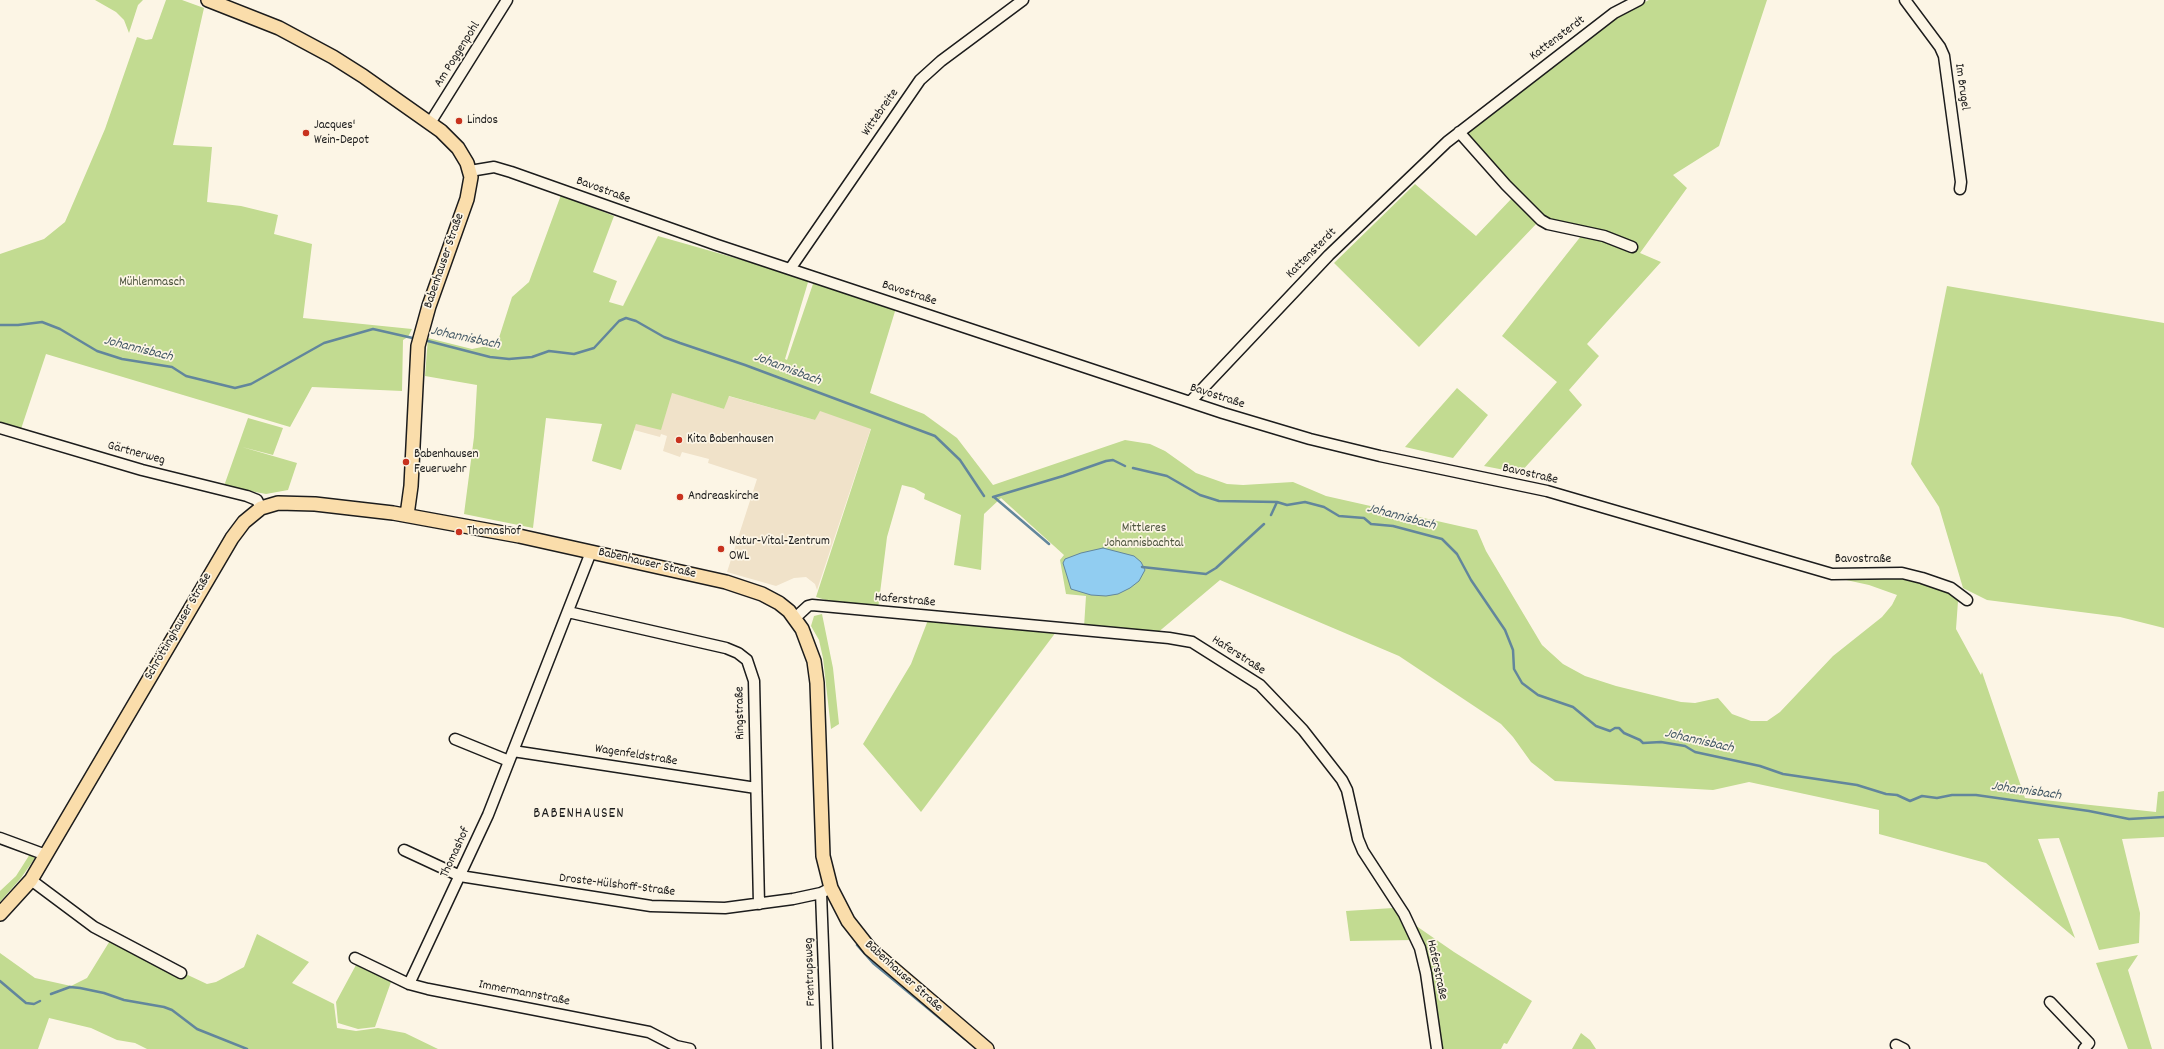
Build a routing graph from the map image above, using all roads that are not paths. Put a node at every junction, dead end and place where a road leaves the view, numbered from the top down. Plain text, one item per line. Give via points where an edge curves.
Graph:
1 (208, 0) edge
2 (507, 0) edge
3 (1023, 0) edge
4 (1639, 0) edge
5 (1905, 0) edge
6 (430, 123) junction
7 (1459, 132) junction
8 (470, 170) junction
9 (1960, 189) dead end
10 (1632, 247) dead end
11 (790, 269) junction
12 (1190, 402) junction
13 (0, 428) edge
14 (261, 508) junction
15 (407, 515) junction
16 (591, 552) junction
17 (1967, 600) dead end
18 (568, 612) junction
19 (795, 618) junction
20 (455, 739) dead end
21 (513, 751) junction
22 (509, 761) junction
23 (756, 788) junction
24 (0, 838) edge
25 (404, 850) dead end
26 (46, 855) junction
27 (460, 876) junction
28 (31, 880) junction
29 (826, 891) junction
30 (759, 904) junction
31 (0, 914) edge
32 (356, 958) dead end
33 (181, 973) dead end
34 (409, 984) junction
35 (2050, 1002) dead end
36 (690, 1049) edge
37 (827, 1049) edge
38 (986, 1049) edge
39 (1437, 1049) edge
40 (2084, 1049) edge

1 - 6 main road via 304,41 363,76
2 - 6 street, Am Poggenpohl
3 - 11 street, Wittebreite via 941,61 920,80
4 - 7 street, Kattensterdt via 1614,13
5 - 9 street, Im Brugel via 1944,56
6 - 8 main road via 458,148
7 - 10 street via 1506,186 1548,224 1604,236
7 - 12 street, Kattensterdt via 1329,255
8 - 11 street, Bavostraße via 487,167 511,172
8 - 15 main road, Babenhauser Straße via 467,199 421,330 418,346 411,486
11 - 12 street, Bavostraße
12 - 17 street, Bavostraße via 1266,427 1338,446 1600,505 1832,574 1902,573 1922,578 1950,588
13 - 14 street, Gärtnerweg via 142,470 247,496 256,500
14 - 15 main road, Schröttinghauser Straße via 278,503 300,503
14 - 26 main road, Schröttinghauser Straße via 250,516 232,538
15 - 16 main road, Babenhauser Straße
16 - 18 street, Thomashof
16 - 19 main road, Babenhauser Straße via 747,588 779,603
18 - 21 street, Thomashof
18 - 23 street, Ringstraße via 726,648 746,660 754,681
19 - 29 main road, Babenhauser Straße via 809,644 817,684
19 - 39 street, Haferstraße via 812,605 1169,638 1192,642 1260,685 1303,730 1348,790 1363,851 1404,914 1420,948
20 - 22 street
21 - 22 street, Thomashof
21 - 23 street, Wagenfeldstraße
22 - 27 street, Thomashof
23 - 30 street, Ringstraße
24 - 26 street
25 - 27 street, Droste-Hülshoff-Straße
26 - 28 main road, Schröttinghauser Straße
27 - 30 street, Droste-Hülshoff-Straße via 651,906 725,908
27 - 34 street, Thomashof
28 - 31 main road, Schröttinghauser Straße
28 - 33 street via 94,927
29 - 30 street, Droste-Hülshoff-Straße
29 - 37 street, Frentrupsweg
29 - 38 main road, Babenhauser Straße via 870,949
32 - 34 street, Immermannstraße
34 - 36 street, Immermannstraße via 649,1032 676,1046
35 - 40 street via 2089,1043

